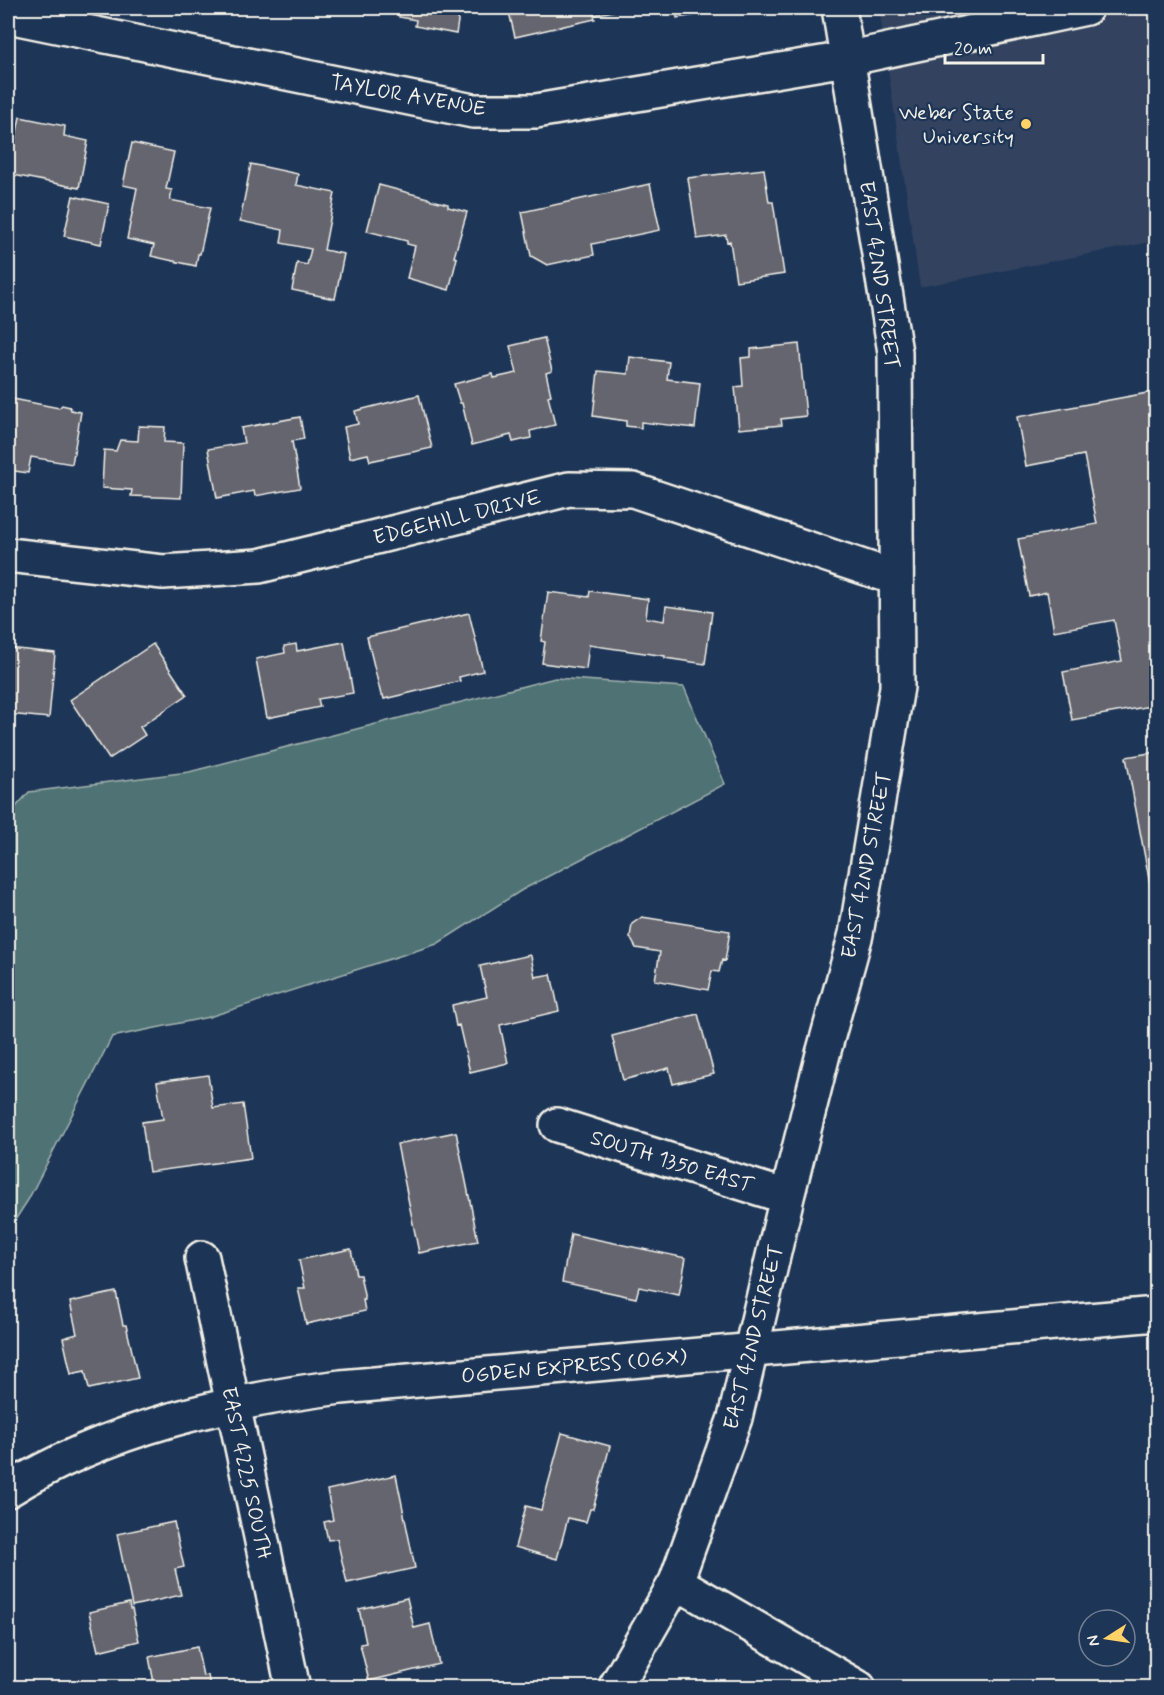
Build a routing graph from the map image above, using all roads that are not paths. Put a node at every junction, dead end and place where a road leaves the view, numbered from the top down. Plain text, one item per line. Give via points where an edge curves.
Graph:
1 (839, 8) edge
2 (1086, 8) edge
3 (8, 16) edge
4 (56, 17) edge
5 (846, 59) junction
6 (8, 555) edge
7 (896, 578) junction
8 (557, 1125) dead end
9 (787, 1197) junction
10 (202, 1258) dead end
11 (1156, 1314) edge
12 (751, 1351) junction
13 (233, 1404) junction
14 (8, 1490) edge
15 (676, 1582) junction
16 (293, 1688) edge
17 (615, 1688) edge
18 (859, 1688) edge

1 - 5 street, EAST 42ND STREET
2 - 5 street, TAYLOR AVENUE
3 - 4 street, TAYLOR AVENUE
4 - 5 street, TAYLOR AVENUE via 473,111 536,111
5 - 7 street, EAST 42ND STREET via 895,352
6 - 7 street, EDGEHILL DRIVE via 164,572 259,566 569,489 633,490
7 - 9 street, EAST 42ND STREET via 897,687 856,934
8 - 9 street, SOUTH 1350 EAST
9 - 12 street, EAST 42ND STREET
10 - 13 street, EAST 4225 SOUTH
11 - 12 street, OGDEN EXPRESS (OGX)
12 - 13 street, OGDEN EXPRESS (OGX) via 341,1387
12 - 15 street, EAST 42ND STREET via 735,1418
13 - 14 street, OGDEN EXPRESS (OGX) via 105,1442
13 - 16 street, EAST 4225 SOUTH
15 - 17 street, EAST 42ND STREET
15 - 18 street

